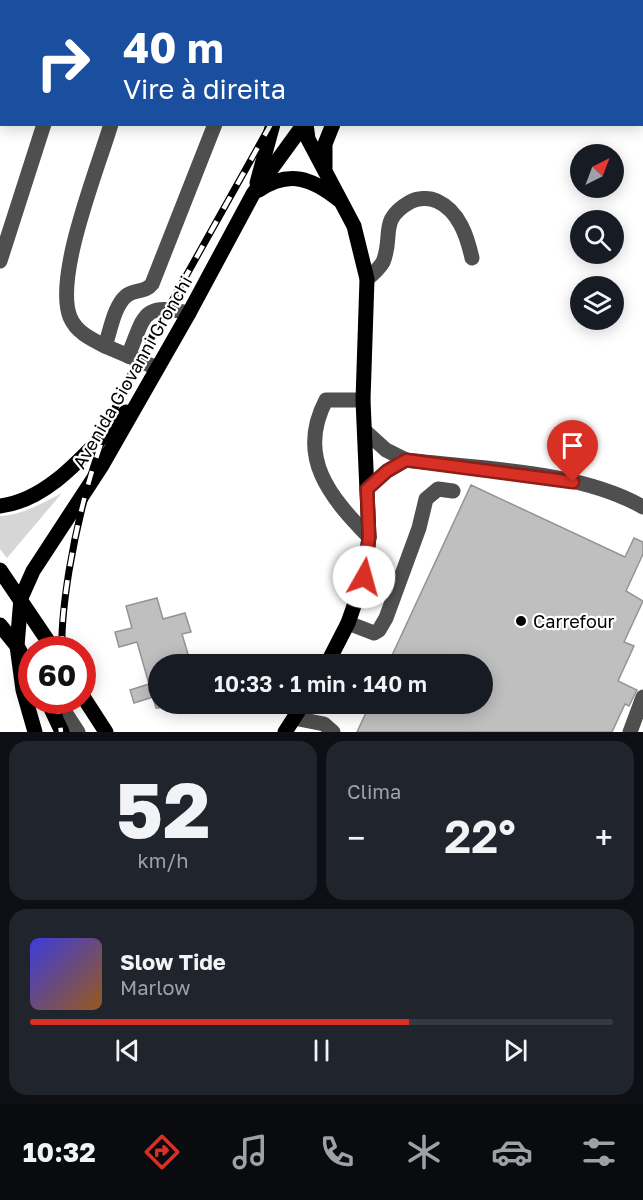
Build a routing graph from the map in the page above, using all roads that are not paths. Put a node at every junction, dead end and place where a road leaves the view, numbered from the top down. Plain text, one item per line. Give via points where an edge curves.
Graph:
1 (43, 126) edge
2 (110, 126) edge
3 (214, 126) edge
4 (272, 126) edge
5 (304, 126) edge
6 (305, 126) edge
7 (332, 126) edge
8 (325, 171) junction
9 (253, 194) junction
10 (342, 202) junction
11 (472, 258) dead end
12 (0, 261) edge
13 (367, 279) junction
14 (189, 313) junction
15 (105, 346) junction
16 (128, 356) junction
17 (157, 368) junction
18 (141, 397) junction
19 (363, 400) junction
20 (365, 430) junction
21 (406, 460) junction
22 (367, 489) junction
23 (453, 491) dead end
24 (0, 506) edge
25 (643, 507) edge
26 (369, 537) junction
27 (0, 570) edge
28 (21, 598) junction
29 (348, 623) junction
30 (0, 625) edge
31 (45, 636) edge
32 (17, 646) junction
33 (332, 654) edge
34 (643, 697) edge
35 (54, 714) edge
36 (66, 714) edge
37 (94, 714) edge
38 (297, 714) edge
39 (294, 718) junction
40 (35, 732) edge
41 (62, 732) edge
42 (78, 732) edge
43 (106, 732) edge
44 (285, 732) edge
45 (333, 732) edge
46 (630, 732) edge

1 - 12 lane
2 - 15 lane via 67,277 70,316 82,334
3 - 15 lane via 152,284 148,289 130,293 122,301
4 - 9 main road
5 - 9 main road, Avenida Giovanni Gronchi
6 - 8 main road
7 - 8 main road via 325,144
8 - 10 main road
9 - 10 main road via 273,181 297,178
9 - 14 main road, Avenida Giovanni Gronchi
10 - 13 main road via 354,226
11 - 13 lane via 467,236 451,211 432,199 415,199 396,212 388,228 382,262
13 - 19 main road
14 - 16 lane via 162,307 153,310
14 - 17 main road, Avenida Giovanni Gronchi
15 - 16 lane
16 - 17 lane
17 - 18 main road, Avenida Giovanni Gronchi
18 - 24 main road via 47,487 29,499
18 - 28 main road, Avenida Giovanni Gronchi via 33,571
19 - 20 main road
19 - 26 lane via 326,400 315,427 315,454 336,503
20 - 21 lane via 386,450
20 - 22 main road
21 - 22 lane
21 - 25 lane via 583,484
22 - 26 main road
23 - 29 lane via 438,489 426,500 379,630 374,633
26 - 29 main road via 364,577
27 - 28 main road
28 - 31 main road
28 - 32 main road, Avenida Giovanni Gronchi
29 - 33 main road
30 - 32 main road
32 - 40 main road, Avenida Giovanni Gronchi via 23,690
34 - 46 lane
35 - 41 main road
36 - 42 lane
37 - 43 main road
38 - 39 main road
39 - 44 main road
39 - 45 lane via 324,724

